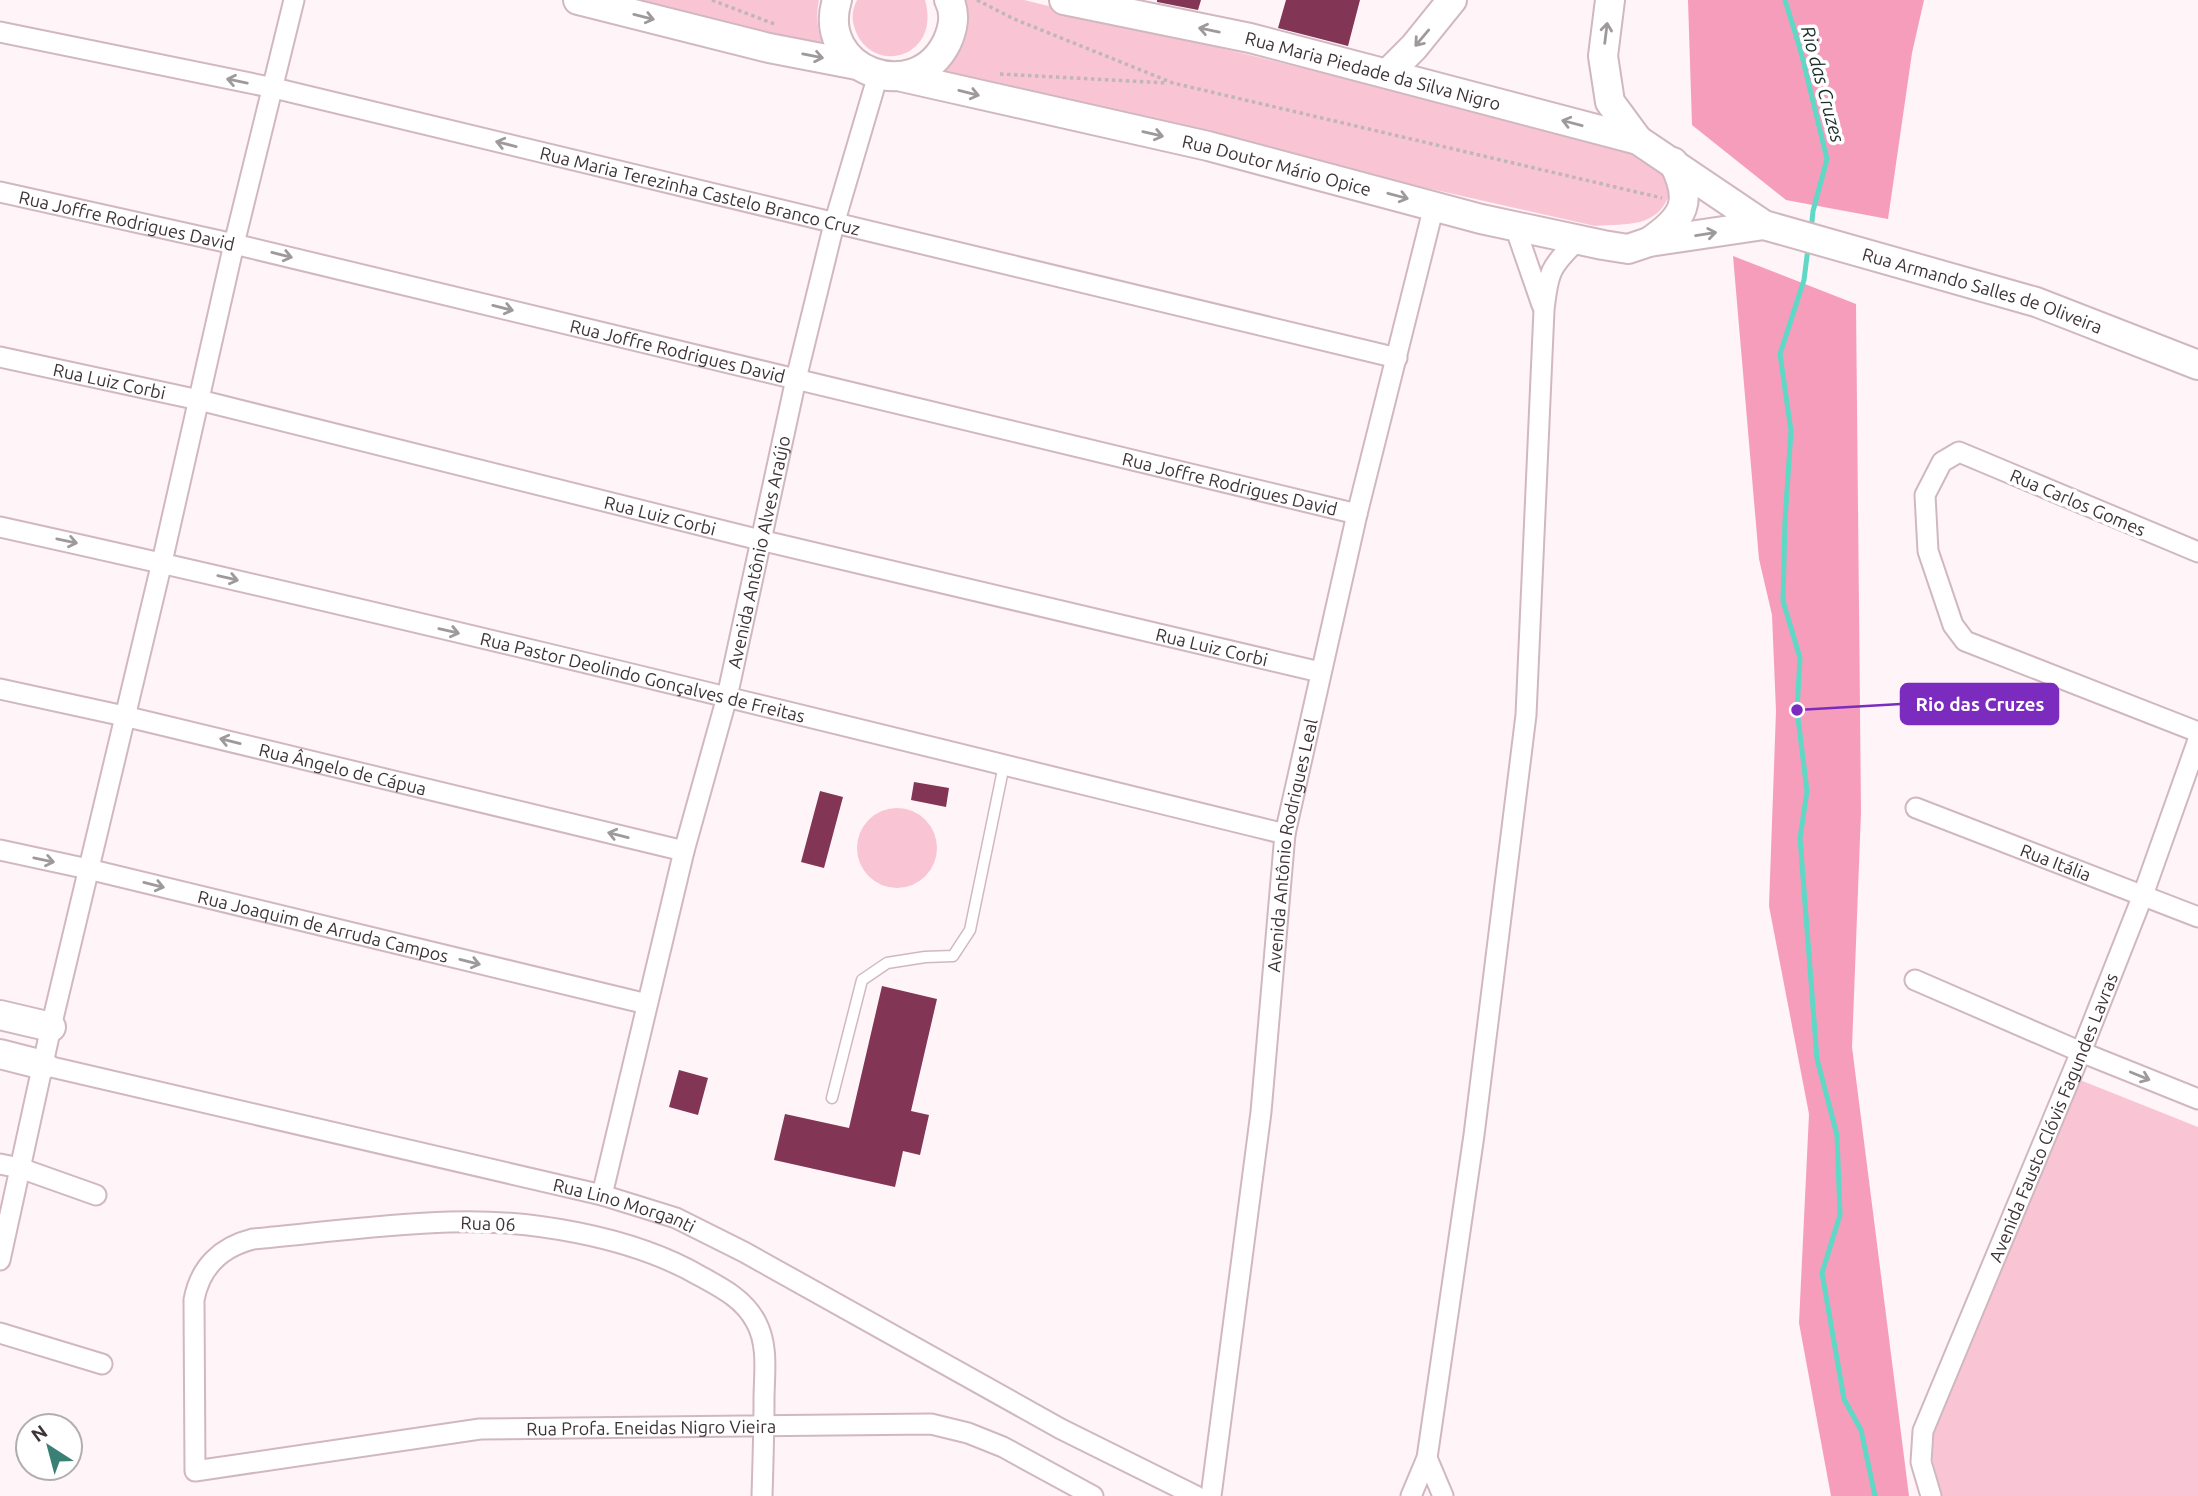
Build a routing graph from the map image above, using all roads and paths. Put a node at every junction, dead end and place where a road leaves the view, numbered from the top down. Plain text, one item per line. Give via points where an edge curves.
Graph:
1 (294, 0) edge
2 (578, 0) edge
3 (836, 0) edge
4 (949, 0) edge
5 (977, 0) edge
6 (1064, 0) edge
7 (1452, 0) edge
8 (1610, 0) edge
9 (0, 32) edge
10 (879, 72) junction
11 (1388, 73) junction
12 (992, 74) dead end
13 (1172, 83) junction
14 (274, 88) junction
15 (1638, 140) junction
16 (1673, 162) junction
17 (0, 192) edge
18 (1684, 203) junction
19 (1434, 206) junction
20 (834, 224) junction
21 (1515, 227) junction
22 (1774, 229) junction
23 (1577, 240) junction
24 (1649, 242) junction
25 (234, 244) junction
26 (1544, 310) junction
27 (0, 357) edge
28 (1397, 358) junction
29 (2198, 365) edge
30 (796, 379) junction
31 (199, 400) junction
32 (1357, 514) junction
33 (0, 527) edge
34 (760, 540) junction
35 (2198, 552) edge
36 (162, 562) junction
37 (1320, 672) junction
38 (0, 689) edge
39 (727, 697) junction
40 (124, 716) junction
41 (2198, 732) edge
42 (2198, 740) edge
43 (1004, 765) junction
44 (1916, 808) dead end
45 (1285, 834) junction
46 (0, 850) edge
47 (684, 851) junction
48 (88, 869) junction
49 (2143, 895) junction
50 (2198, 917) edge
51 (1915, 980) dead end
52 (647, 1004) junction
53 (0, 1015) edge
54 (51, 1027) junction
55 (2081, 1052) junction
56 (0, 1054) edge
57 (43, 1065) junction
58 (832, 1098) dead end
59 (2198, 1099) edge
60 (0, 1164) edge
61 (20, 1168) junction
62 (96, 1195) dead end
63 (602, 1195) junction
64 (0, 1260) edge
65 (0, 1333) edge
66 (102, 1364) dead end
67 (764, 1426) junction
68 (1427, 1458) junction
69 (195, 1471) joint
70 (762, 1496) edge
71 (1093, 1496) edge
72 (1196, 1496) edge
73 (1211, 1496) edge
74 (1411, 1496) edge
75 (1443, 1496) edge
76 (1931, 1496) edge

1 - 14 street
2 -> 10 street, Rua Doutor Mário Opice
3 - 10 street via 834,26 842,48
4 - 10 street via 952,31 941,54 922,70
5 - 13 path
11 -> 6 street, Rua Maria Piedade da Silva Nigro via 1251,38
7 -> 11 street
15 -> 8 street via 1610,103 1603,56
14 -> 9 street, Rua Maria Terezinha Castelo Branco Cruz
10 -> 19 street, Rua Doutor Mário Opice via 1208,146
10 - 20 street, Avenida Antônio Alves Araújo
15 -> 11 street, Rua Maria Piedade da Silva Nigro
12 - 13 path
13 - 18 path
20 -> 14 street, Rua Maria Terezinha Castelo Branco Cruz
14 - 25 street
15 - 16 street, Rua Maria Piedade da Silva Nigro
16 - 18 street via 1683,181
16 - 22 street, Rua Maria Piedade da Silva Nigro
17 - 25 street, Rua Joffre Rodrigues David
18 - 24 street via 1677,219
19 - 21 street, Rua Doutor Mário Opice
19 - 28 street, Avenida Antônio Rodrigues Leal
20 - 28 street, Rua Maria Terezinha Castelo Branco Cruz
20 - 30 street, Avenida Antônio Alves Araújo
21 - 23 street, Rua Doutor Mário Opice
21 - 26 street
24 -> 22 street, Rua Doutor Mário Opice
22 - 29 street, Rua Armando Salles de Oliveira via 2036,302
23 - 24 street, Rua Doutor Mário Opice via 1628,248
23 - 26 street via 1555,262 1547,279
25 -> 30 street, Rua Joffre Rodrigues David
25 - 31 street
26 - 68 street via 1526,715 1474,1135
27 - 31 street, Rua Luiz Corbi
28 - 32 street, Avenida Antônio Rodrigues Leal
30 - 32 street, Rua Joffre Rodrigues David
30 - 34 street, Avenida Antônio Alves Araújo
31 - 34 street, Rua Luiz Corbi
31 - 36 street
32 - 37 street, Avenida Antônio Rodrigues Leal
33 -> 36 street, Rua Pastor Deolindo Gonçalves de Freitas
34 - 37 street, Rua Luiz Corbi
34 - 39 street, Avenida Antônio Alves Araújo
35 - 41 street, Rua Carlos Gomes via 1959,452 1942,462 1925,495 1928,551 1953,625 1965,641
36 -> 39 street, Rua Pastor Deolindo Gonçalves de Freitas
36 - 40 street
37 - 45 street, Avenida Antônio Rodrigues Leal
38 - 40 street, Rua Ângelo de Cápua
39 - 43 street, Rua Pastor Deolindo Gonçalves de Freitas
39 - 47 street, Avenida Antônio Alves Araújo
47 -> 40 street, Rua Ângelo de Cápua
40 - 48 street
42 - 49 street, Avenida Fausto Clóvis Fagundes Lavras
43 - 45 street, Rua Pastor Deolindo Gonçalves de Freitas
43 - 58 lane via 970,930 953,956 887,963 862,980
44 - 49 street, Rua Itália
45 - 73 street, Avenida Antônio Rodrigues Leal via 1261,1112
46 -> 48 street, Rua Joaquim de Arruda Campos
47 - 52 street, Avenida Antônio Alves Araújo
48 -> 52 street, Rua Joaquim de Arruda Campos
48 - 54 street
49 - 50 street, Rua Itália
49 - 55 street, Avenida Fausto Clóvis Fagundes Lavras
51 - 55 street
52 - 63 street, Avenida Antônio Alves Araújo
53 - 54 street
54 - 57 street
55 -> 59 street
55 - 76 street, Avenida Fausto Clóvis Fagundes Lavras via 1923,1431 1922,1462
56 - 57 street, Rua Lino Morganti
57 - 61 street
57 - 63 street, Rua Lino Morganti
60 - 61 street
61 - 62 street
61 - 64 street
63 - 72 street, Rua Lino Morganti via 676,1218 744,1252 1061,1429
65 - 66 street
67 - 69 street, Rua Profa. Eneidas Nigro Vieira via 480,1429
67 - 69 street, Rua 06 via 762,1335 749,1311 729,1292 641,1249 593,1236 522,1224 449,1222 253,1239 231,1246 213,1260 200,1278 194,1300
67 - 70 street
67 - 71 street, Rua Profa. Eneidas Nigro Vieira via 930,1424 1003,1447
68 - 74 street
68 - 75 street

